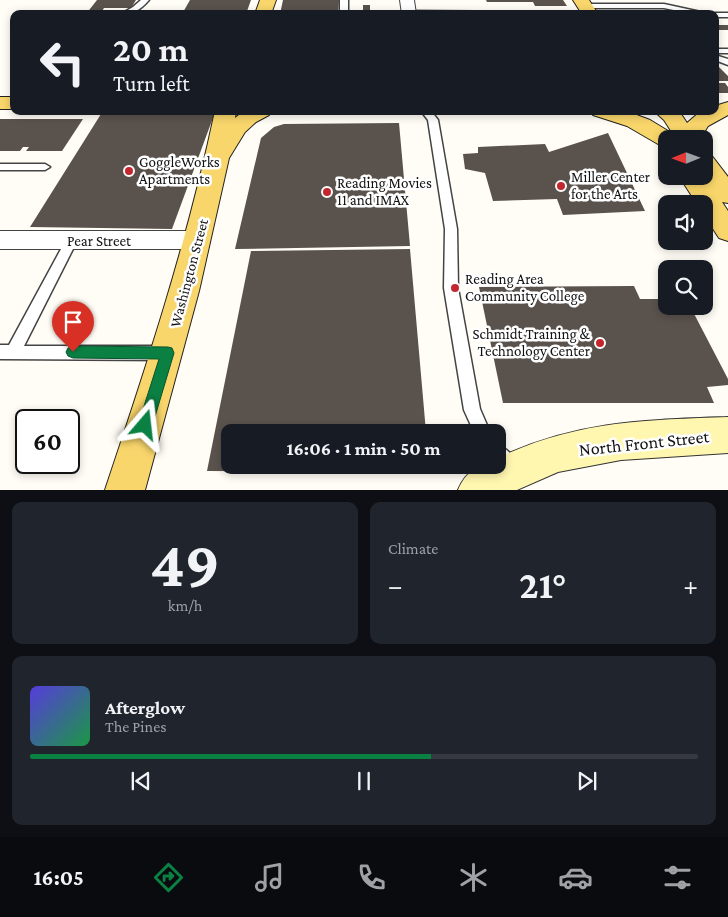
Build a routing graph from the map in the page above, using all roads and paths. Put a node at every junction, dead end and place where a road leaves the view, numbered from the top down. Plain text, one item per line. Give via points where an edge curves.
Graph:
1 (145, 0) edge
2 (661, 3) edge
3 (586, 8) edge
4 (136, 10) edge
5 (690, 10) edge
6 (225, 115) edge
7 (255, 115) edge
8 (429, 115) edge
9 (616, 115) edge
10 (652, 115) edge
11 (670, 115) edge
12 (709, 115) edge
13 (661, 130) edge
14 (682, 130) edge
15 (693, 130) edge
16 (658, 133) edge
17 (0, 167) edge
18 (45, 167) dead end
19 (216, 168) junction
20 (713, 184) edge
21 (701, 185) edge
22 (720, 201) edge
23 (728, 232) edge
24 (0, 240) edge
25 (198, 240) junction
26 (72, 241) junction
27 (7, 352) edge
28 (168, 353) junction
29 (478, 424) edge
30 (728, 434) edge
31 (506, 462) edge
32 (493, 474) edge
33 (125, 490) edge
34 (478, 490) edge

1 - 4 lane
2 - 3 lane
2 - 5 lane
6 - 19 main road, Washington Street
7 - 19 main road via 231,136
8 - 29 lane via 433,120 451,228 451,288 472,410
9 - 16 main road via 633,119
10 - 13 main road
11 - 14 main road
12 - 15 main road via 702,118
17 - 18 lane
19 - 25 main road, Washington Street
20 - 22 main road
21 - 22 main road
22 - 23 main road
24 - 26 street, Pear Street
25 - 26 street, Pear Street
25 - 28 main road, Washington Street
26 - 27 lane
27 - 28 lane
28 - 33 main road, Washington Street
30 - 31 main road, North Front Street via 592,445
32 - 34 main road, North Front Street

